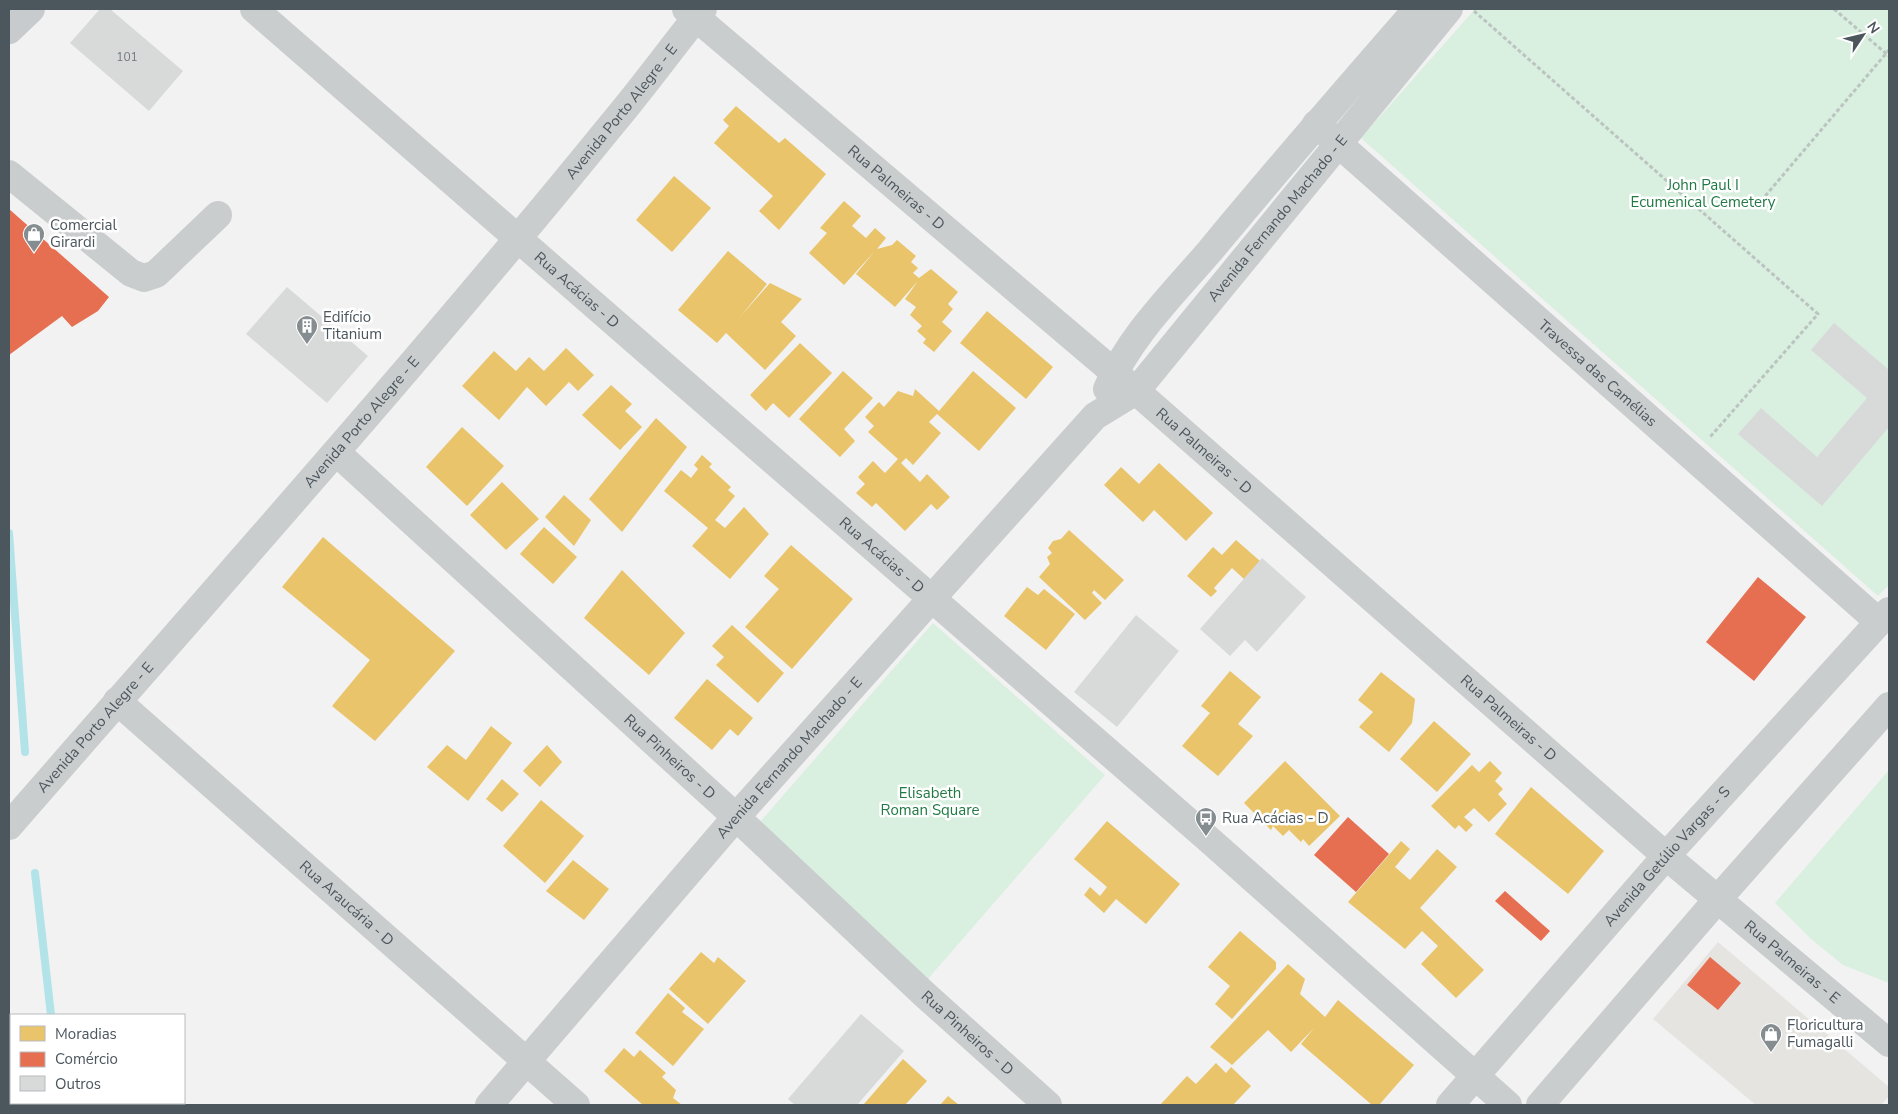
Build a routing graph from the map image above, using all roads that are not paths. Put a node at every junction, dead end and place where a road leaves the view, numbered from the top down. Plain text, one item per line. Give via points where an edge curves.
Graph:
1 (31, 9) edge
2 (254, 9) edge
3 (1433, 11) edge
4 (695, 12) edge
5 (9, 30) edge
6 (1316, 124) junction
7 (1340, 144) junction
8 (9, 174) edge
9 (218, 215) dead end
10 (518, 237) junction
11 (1114, 373) junction
12 (1136, 391) junction
13 (1095, 416) junction
14 (336, 452) junction
15 (931, 599) junction
16 (1884, 616) edge
17 (118, 701) junction
18 (1889, 706) edge
19 (736, 818) junction
20 (9, 826) edge
21 (1666, 856) junction
22 (1717, 900) junction
23 (1889, 1043) edge
24 (527, 1062) junction
25 (1475, 1076) junction
26 (489, 1105) edge
27 (576, 1105) edge
28 (1048, 1105) edge
29 (1450, 1105) edge
30 (1508, 1105) edge
31 (1540, 1105) edge

1 - 5 main road
2 - 10 street, Rua Acácias - D
3 - 6 street, Avenida Fernando Machado - E
3 - 7 street, Avenida Fernando Machado - E
4 - 10 street, Avenida Porto Alegre - E via 614,122
4 - 11 street, Rua Palmeiras - D
6 - 7 street, Travessa das Camélias
6 - 11 street, Avenida Fernando Machado - E via 1148,324
7 - 12 street, Avenida Fernando Machado - E
7 - 16 street, Travessa das Camélias via 1693,456
8 - 9 street via 131,273 144,278 156,274
10 - 14 street, Avenida Porto Alegre - E
10 - 15 street, Rua Acácias - D
11 - 12 street, Rua Palmeiras - D
11 - 13 street, Avenida Fernando Machado - E
12 - 13 street, Avenida Fernando Machado - E
12 - 21 street, Rua Palmeiras - D
13 - 15 street, Avenida Fernando Machado - E
14 - 17 street, Avenida Porto Alegre - E
14 - 19 street, Rua Pinheiros - D
15 - 19 street, Avenida Fernando Machado - E
15 - 25 street, Rua Acácias - D
16 - 21 street, Avenida Getúlio Vargas - S
17 - 20 street, Avenida Porto Alegre - E
17 - 24 street, Rua Araucária - D
18 - 22 street
19 - 24 street, Avenida Fernando Machado - E
19 - 28 street, Rua Pinheiros - D
21 - 22 street, Rua Palmeiras - D
21 - 25 street, Avenida Getúlio Vargas - S
22 - 23 street, Rua Palmeiras - E
22 - 31 street
24 - 26 street, Avenida Fernando Machado - E
24 - 27 street, Rua Araucária - D
25 - 29 street, Avenida Getúlio Vargas - S
25 - 30 street, Rua Acácias - D

